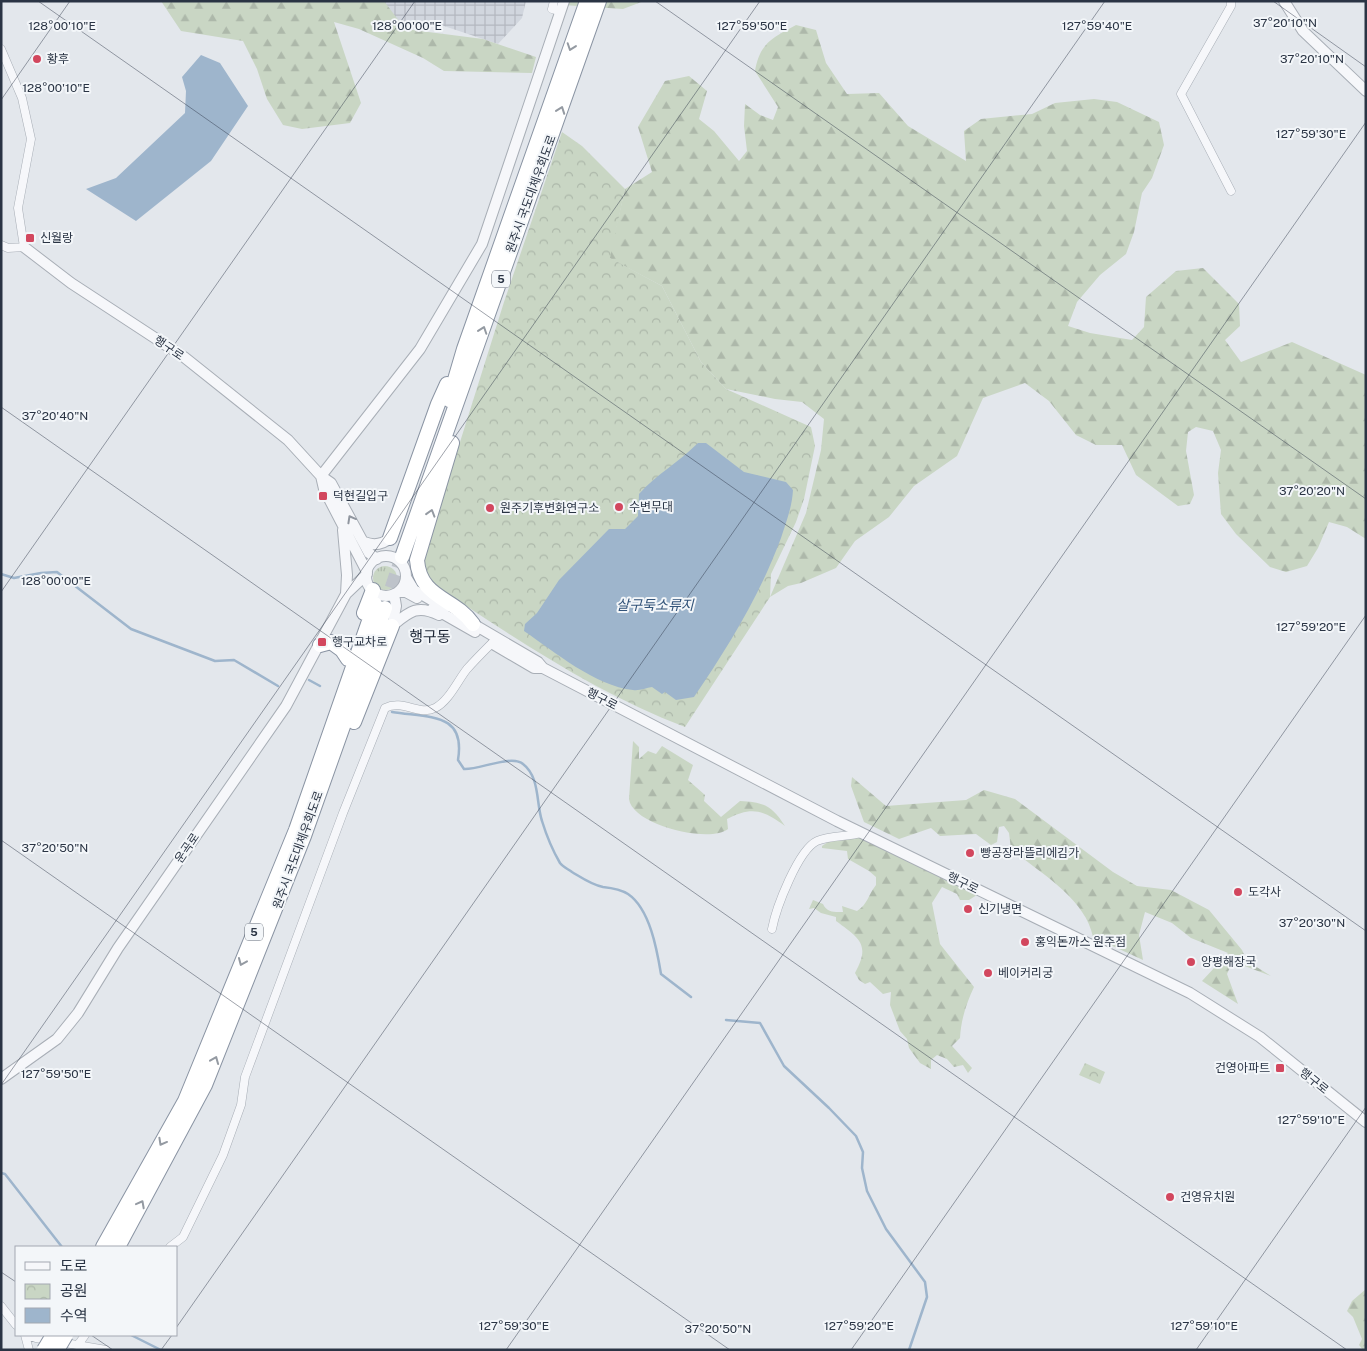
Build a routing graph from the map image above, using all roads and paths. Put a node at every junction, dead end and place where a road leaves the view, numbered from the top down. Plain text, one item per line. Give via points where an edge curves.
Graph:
1 (554, 1) edge
2 (587, 1) edge
3 (599, 1) edge
4 (1231, 1) edge
5 (1284, 1) edge
6 (562, 6) edge
7 (1, 49) edge
8 (1366, 91) edge
9 (1231, 191) dead end
10 (1, 245) edge
11 (24, 247) junction
12 (469, 351) junction
13 (322, 476) junction
14 (343, 524) junction
15 (390, 538) junction
16 (364, 542) junction
17 (389, 557) junction
18 (417, 560) junction
19 (367, 573) junction
20 (406, 575) junction
21 (396, 593) junction
22 (346, 594) junction
23 (375, 597) junction
24 (392, 626) junction
25 (471, 627) junction
26 (492, 643) junction
27 (320, 645) junction
28 (348, 659) junction
29 (543, 668) junction
30 (300, 833) junction
31 (862, 833) junction
32 (772, 929) dead end
33 (1, 1079) edge
34 (1366, 1122) edge
35 (104, 1246) edge
36 (119, 1246) edge
37 (171, 1246) edge
38 (1, 1306) edge
39 (15, 1324) edge
40 (27, 1336) edge
41 (30, 1336) edge
42 (52, 1336) edge
43 (65, 1336) edge
44 (83, 1336) edge
45 (78, 1345) junction
46 (30, 1350) edge
47 (44, 1350) edge
48 (57, 1350) edge
49 (106, 1350) edge

1 - 6 street via 552,9
2 -> 12 highway, 원주시 국도대체우회도로 / 5
12 -> 3 highway, 원주시 국도대체우회도로 / 5
4 - 9 street via 1181,94
5 - 8 street via 1303,31
6 - 13 street via 482,244 420,349
7 - 11 street via 22,98 31,139 18,208
10 - 11 street
11 - 13 street, 행구로 via 71,283 184,357 288,440
12 - 15 highway via 438,404
12 - 17 highway, 원주시 국도대체우회도로 / 5
18 -> 12 highway via 462,409
13 - 14 street via 324,489
16 -> 13 street, 행구로 via 331,483
14 - 19 street
14 - 22 street
15 - 16 street via 375,545
15 - 17 street
16 - 17 street, 행구로 via 369,553
17 - 19 street
17 - 20 street via 397,560
18 - 20 highway
18 - 25 highway via 418,572 425,586 467,616
19 - 22 street
19 - 23 street
20 - 21 street via 404,586
20 - 25 street, 행구로 via 414,590
21 - 23 street
21 - 24 street
21 - 25 street, 행구로 via 409,594
22 - 23 street via 364,585
22 - 27 street, 운곡로
23 - 28 highway
23 - 30 highway, 5
24 - 25 street via 406,614 426,609 461,628
24 - 30 highway via 317,819
25 - 26 street, 행구로
25 - 29 street, 행구로 via 538,662
26 - 29 street, 행구로 via 534,668
26 - 37 street via 434,709 421,710 394,704 385,708 246,1077 241,1105 222,1155 183,1236
27 - 28 highway via 331,642
27 - 33 street, 운곡로 via 286,706 118,948 78,1013 57,1039
28 - 30 highway via 296,811
29 - 31 street, 행구로
30 -> 35 highway, 5 via 185,1101
36 -> 30 highway, 원주시 국도대체우회도로 / 5 via 205,1085
31 - 32 street via 814,842 802,855 774,917
31 - 34 street, 행구로 via 1190,994 1260,1037
38 - 39 street
40 - 46 street
41 - 45 street
42 - 47 highway, bridge
43 - 48 highway, bridge
44 - 45 street
45 - 49 street

